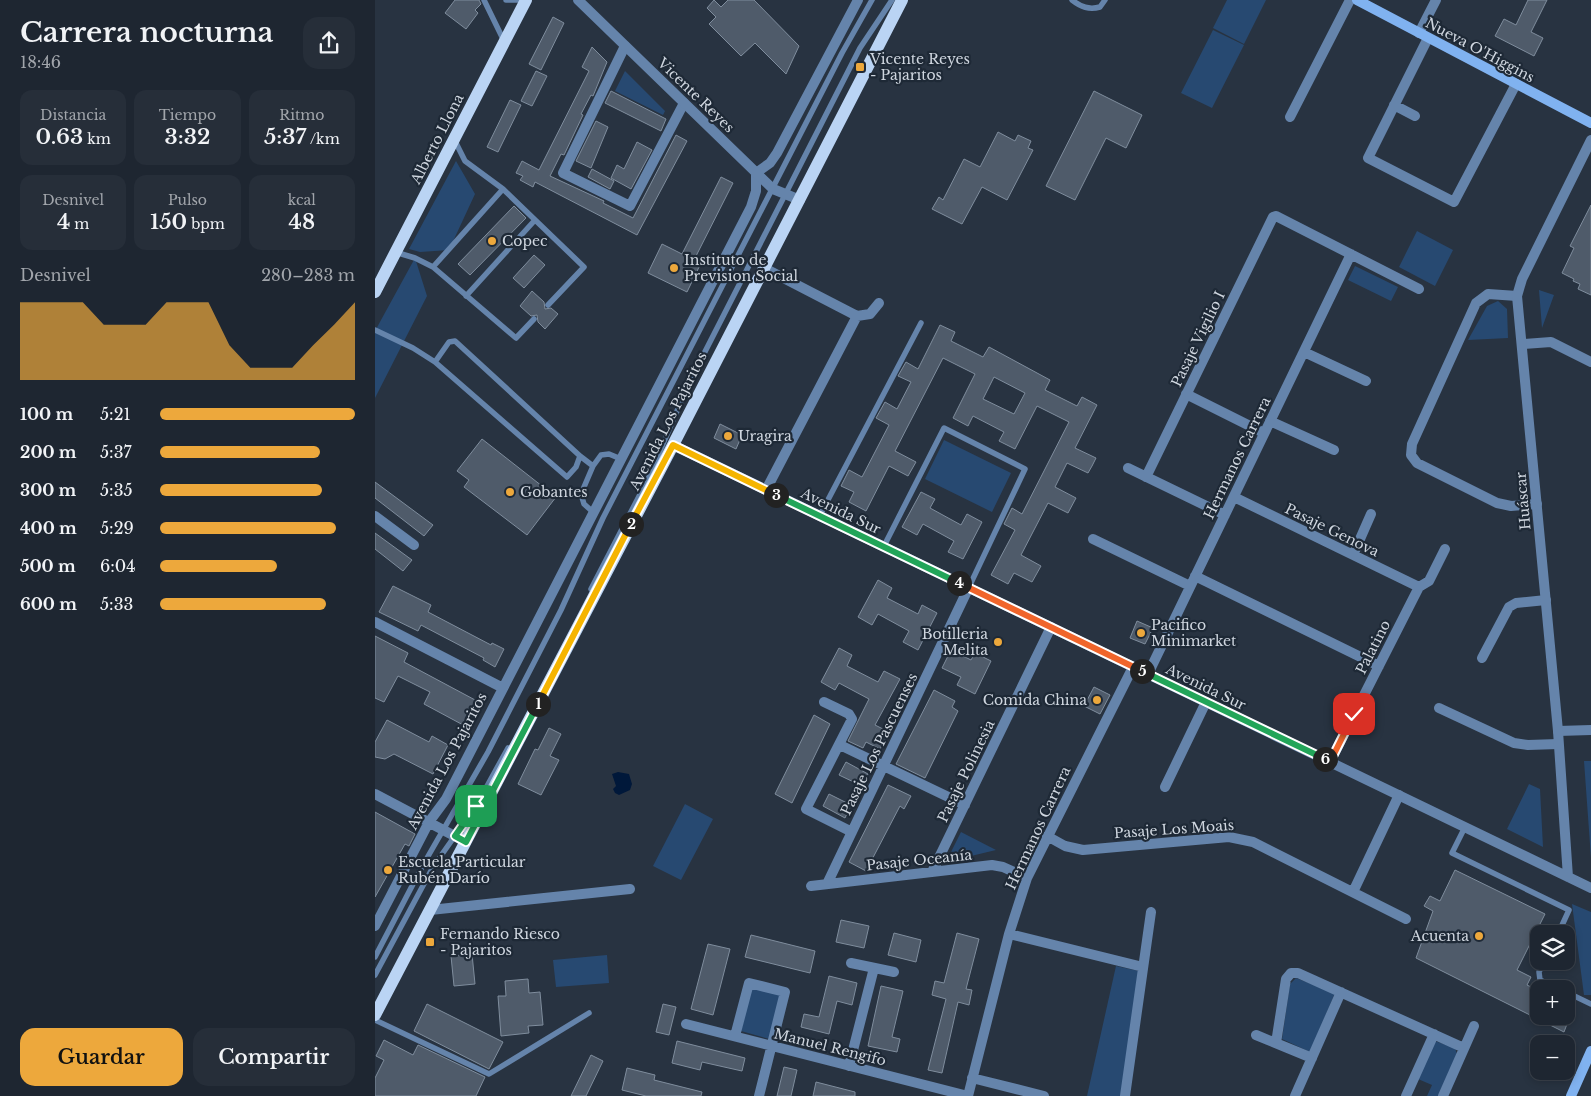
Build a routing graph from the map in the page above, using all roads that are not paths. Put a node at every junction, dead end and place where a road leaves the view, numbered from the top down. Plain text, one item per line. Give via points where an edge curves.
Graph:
1 (484, 0) edge
2 (506, 0) edge
3 (518, 0) edge
4 (526, 0) edge
5 (578, 0) edge
6 (858, 0) edge
7 (872, 0) edge
8 (892, 0) edge
9 (902, 0) edge
10 (1072, 0) edge
11 (1105, 0) edge
12 (1349, 0) edge
13 (1357, 0) edge
14 (1436, 0) edge
15 (1423, 35) junction
16 (504, 42) junction
17 (625, 46) junction
18 (1516, 84) junction
19 (684, 103) junction
20 (1394, 105) junction
21 (1415, 116) dead end
22 (1290, 117) dead end
23 (1591, 123) edge
24 (454, 139) junction
25 (1591, 140) edge
26 (756, 172) junction
27 (503, 189) junction
28 (773, 189) junction
29 (786, 196) junction
30 (800, 200) junction
31 (535, 220) junction
32 (395, 252) junction
33 (1351, 254) junction
34 (433, 267) junction
35 (764, 268) junction
36 (1419, 289) dead end
37 (375, 292) edge
38 (466, 296) junction
39 (1517, 296) junction
40 (879, 303) dead end
41 (548, 305) dead end
42 (857, 316) junction
43 (534, 319) dead end
44 (921, 323) dead end
45 (375, 330) edge
46 (1523, 344) junction
47 (1303, 352) junction
48 (435, 362) junction
49 (1591, 362) edge
50 (1366, 381) dead end
51 (1186, 394) junction
52 (1270, 421) junction
53 (1264, 433) junction
54 (673, 445) junction
55 (1334, 450) dead end
56 (580, 456) junction
57 (621, 459) junction
58 (593, 466) junction
59 (1128, 468) dead end
60 (1146, 477) junction
61 (766, 490) junction
62 (1233, 496) junction
63 (1537, 504) junction
64 (593, 512) junction
65 (1371, 514) dead end
66 (1225, 515) junction
67 (375, 516) edge
68 (819, 516) junction
69 (1093, 539) dead end
70 (414, 544) dead end
71 (884, 546) junction
72 (1445, 548) dead end
73 (1353, 555) junction
74 (1195, 576) junction
75 (1190, 586) junction
76 (969, 587) junction
77 (1419, 587) junction
78 (1546, 600) junction
79 (375, 622) edge
80 (1051, 627) junction
81 (1482, 658) dead end
82 (1379, 666) junction
83 (1133, 667) junction
84 (1148, 674) junction
85 (503, 688) junction
86 (824, 702) dead end
87 (1206, 702) junction
88 (1439, 708) dead end
89 (1591, 730) edge
90 (1558, 731) junction
91 (1558, 744) junction
92 (840, 745) junction
93 (1330, 762) junction
94 (885, 766) junction
95 (1165, 787) dead end
96 (375, 794) edge
97 (1399, 795) junction
98 (965, 805) junction
99 (429, 822) junction
100 (1465, 827) junction
101 (445, 830) junction
102 (852, 832) junction
103 (1047, 836) junction
104 (461, 839) junction
105 (932, 872) junction
106 (1568, 877) junction
107 (1027, 878) junction
108 (827, 884) junction
109 (811, 886) dead end
110 (1591, 888) edge
111 (630, 889) dead end
112 (1353, 892) junction
113 (430, 910) junction
114 (1151, 912) dead end
115 (1406, 919) dead end
116 (1562, 925) edge
117 (375, 926) edge
118 (1009, 934) junction
119 (375, 957) edge
120 (851, 963) dead end
121 (1143, 967) junction
122 (874, 968) junction
123 (894, 972) dead end
124 (375, 975) edge
125 (1341, 992) junction
126 (1575, 996) edge
127 (1591, 1004) edge
128 (589, 1013) dead end
129 (375, 1015) edge
130 (375, 1020) edge
131 (686, 1024) dead end
132 (1474, 1026) dead end
133 (1433, 1034) junction
134 (1256, 1035) dead end
135 (735, 1036) junction
136 (1275, 1043) junction
137 (772, 1046) junction
138 (1464, 1048) junction
139 (1591, 1053) edge
140 (1312, 1058) junction
141 (849, 1066) junction
142 (973, 1078) junction
143 (759, 1096) edge
144 (968, 1096) edge
145 (1044, 1096) edge
146 (1125, 1096) edge
147 (1295, 1096) edge
148 (1406, 1096) edge
149 (1443, 1096) edge
150 (1571, 1096) edge

1 - 16 lane
2 - 3 lane
4 - 16 main road, Alberto Llona
5 - 17 street, Vicente Reyes
6 - 26 street via 777,153
7 - 28 lane
8 - 29 lane via 859,48
9 - 30 main road, Avenida Los Pajaritos
10 - 11 lane via 1091,10 1100,7
12 - 22 street
13 - 15 main road, Nueva O'Higgins
14 - 15 street
15 - 18 main road, Nueva O'Higgins
15 - 20 street
16 - 24 main road, Alberto Llona
17 - 19 street, Vicente Reyes
17 - 19 street via 563,172 630,206
18 - 20 street via 1454,202 1367,158
18 - 23 main road, Nueva O'Higgins
19 - 26 street, Vicente Reyes
20 - 21 street
24 - 27 lane via 465,161
24 - 32 main road, Alberto Llona
25 - 39 street, Huáscar
26 - 28 street, Vicente Reyes
26 - 57 street, Avenida Los Pajaritos via 756,191 751,207
27 - 31 lane
27 - 34 lane
28 - 29 street, Vicente Reyes
28 - 101 lane via 607,510 561,610
29 - 30 street, Vicente Reyes
29 - 104 lane via 688,384 649,477
30 - 35 main road, Avenida Los Pajaritos
31 - 38 lane
31 - 41 lane via 584,267
32 - 34 lane
32 - 37 main road, Alberto Llona
33 - 36 street
33 - 47 street, Hermanos Carrera
33 - 51 street, Pasaje Vigilio I via 1276,216 1270,220
34 - 38 lane
35 - 42 street
35 - 54 main road, Avenida Los Pajaritos
38 - 43 lane via 516,338
39 - 46 street, Huáscar
39 - 63 street via 1488,294 1476,303 1412,444 1411,455 1417,463 1492,500 1511,506
40 - 42 street via 870,314
42 - 61 street
44 - 68 lane
45 - 48 lane
46 - 49 street via 1551,342
46 - 63 street, Huáscar
47 - 50 street
47 - 52 street, Hermanos Carrera
48 - 56 lane via 449,342 455,342
48 - 56 lane via 567,477
51 - 53 street
51 - 60 street, Pasaje Vigilio I
52 - 53 street, Hermanos Carrera
52 - 55 street
53 - 62 street, Hermanos Carrera
54 - 61 street, Avenida Sur
54 - 104 main road, Avenida Los Pajaritos
56 - 58 lane
57 - 58 lane via 609,454 601,455
57 - 64 street, Avenida Los Pajaritos
58 - 64 lane via 581,494 584,504
59 - 60 street
60 - 66 street
61 - 68 street, Avenida Sur
62 - 66 street, Hermanos Carrera
62 - 73 street, Pasaje Genova
63 - 78 street, Huáscar
64 - 85 street, Avenida Los Pajaritos
65 - 73 street
66 - 74 street, Hermanos Carrera
67 - 70 street
68 - 71 street, Avenida Sur
69 - 75 street
71 - 76 street, Avenida Sur
71 - 76 lane via 943,428 1025,469
72 - 77 street, Palatino via 1429,581
73 - 77 street, Pasaje Genova
74 - 75 street, Hermanos Carrera
74 - 82 street
75 - 84 street, Hermanos Carrera
76 - 80 street, Avenida Sur
76 - 94 street, Pasaje Los Pascuenses
77 - 82 street, Palatino
78 - 81 street via 1516,603 1509,607
78 - 90 street, Huáscar
79 - 85 street
80 - 83 street, Avenida Sur
80 - 98 street, Pasaje Polinesia
82 - 93 street, Palatino
83 - 84 street, Avenida Sur
83 - 103 street, Hermanos Carrera
84 - 87 street, Avenida Sur
85 - 99 street, Avenida Los Pajaritos via 446,798
86 - 92 street via 852,717
87 - 93 street, Avenida Sur
87 - 95 street
88 - 91 street via 1514,743 1527,746
89 - 90 street
90 - 91 street, Huáscar
91 - 106 street, Huáscar
92 - 94 street
92 - 102 street via 806,809
93 - 97 street, Avenida Sur
94 - 98 street
94 - 102 street, Pasaje Los Pascuenses
96 - 99 street
97 - 100 street, Avenida Sur
97 - 112 street
98 - 105 street, Pasaje Polinesia
99 - 101 street
99 - 117 street, Avenida Los Pajaritos
100 - 106 street, Avenida Sur
100 - 116 lane via 1452,853 1569,910
101 - 104 street
101 - 119 lane
102 - 108 street, Pasaje Los Pascuenses
103 - 107 street, Hermanos Carrera
103 - 112 street, Pasaje Los Moais via 1065,846 1083,850 1229,836 1241,838
104 - 113 main road, Avenida Los Pajaritos
104 - 124 lane via 433,867
105 - 107 street, Pasaje Oceanía via 992,865
105 - 108 street, Pasaje Oceanía
106 - 110 street, Avenida Sur
107 - 118 street, Hermanos Carrera
108 - 109 street, Pasaje Oceanía
111 - 113 street
112 - 115 street, Pasaje Los Moais
113 - 129 main road, Avenida Los Pajaritos
114 - 121 street
118 - 121 street
118 - 142 street, Hermanos Carrera
120 - 122 street
121 - 146 street
122 - 123 street
122 - 141 street
125 - 133 street
125 - 136 street via 1304,975 1291,973 1286,979
125 - 140 street
126 - 127 lane
128 - 130 lane via 489,1074
131 - 135 street, Manuel Rengifo
132 - 138 street
133 - 138 street
133 - 148 street
134 - 136 street
135 - 137 street, Manuel Rengifo
135 - 137 street via 749,983 785,992
136 - 140 street
137 - 141 street, Manuel Rengifo
137 - 143 street
138 - 149 street
139 - 150 main road
140 - 147 street
141 - 144 street, Manuel Rengifo
142 - 144 street, Hermanos Carrera
142 - 145 street

